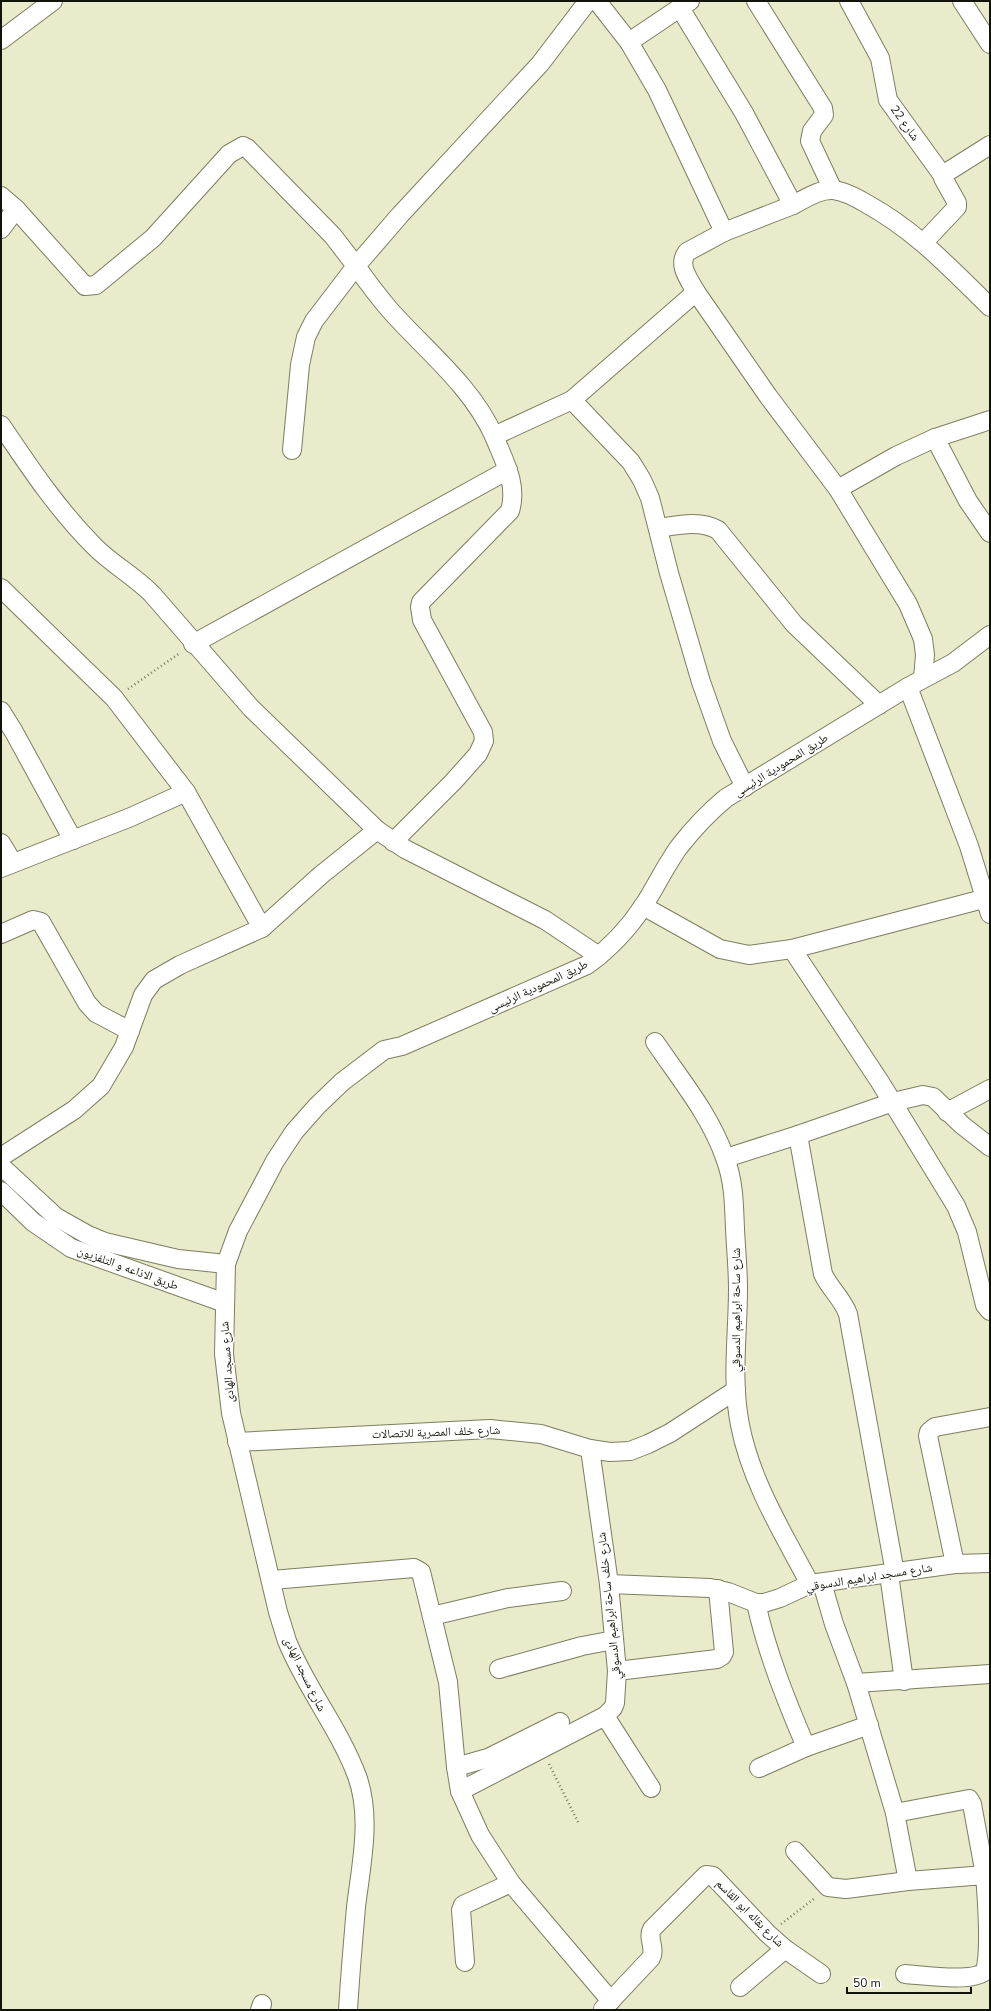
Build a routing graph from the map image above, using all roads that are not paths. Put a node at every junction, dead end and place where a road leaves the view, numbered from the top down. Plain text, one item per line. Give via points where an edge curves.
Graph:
1 (53, 1) edge
2 (588, 1) edge
3 (597, 1) edge
4 (756, 1) edge
5 (849, 1) edge
6 (962, 1) edge
7 (685, 5) edge
8 (1, 40) edge
9 (629, 42) junction
10 (990, 44) edge
11 (990, 144) edge
12 (943, 176) junction
13 (833, 190) junction
14 (1, 196) edge
15 (793, 205) junction
16 (16, 209) junction
17 (1, 229) edge
18 (724, 232) junction
19 (924, 242) junction
20 (356, 266) junction
21 (696, 292) junction
22 (990, 307) edge
23 (572, 400) junction
24 (990, 420) edge
25 (1, 425) edge
26 (494, 436) junction
27 (935, 438) junction
28 (292, 450) dead end
29 (508, 470) junction
30 (838, 489) junction
31 (658, 528) junction
32 (990, 533) edge
33 (1, 588) edge
34 (990, 635) edge
35 (193, 644) junction
36 (916, 682) junction
37 (879, 704) junction
38 (1, 712) edge
39 (745, 787) junction
40 (186, 792) junction
41 (377, 830) junction
42 (74, 840) junction
43 (393, 842) junction
44 (1, 843) edge
45 (7, 866) edge
46 (643, 906) junction
47 (988, 906) edge
48 (262, 928) junction
49 (1, 934) edge
50 (792, 949) junction
51 (599, 956) junction
52 (130, 1031) junction
53 (655, 1042) dead end
54 (990, 1089) edge
55 (893, 1102) junction
56 (947, 1112) junction
57 (798, 1135) junction
58 (990, 1147) edge
59 (1, 1158) edge
60 (726, 1158) junction
61 (1, 1166) edge
62 (1, 1191) edge
63 (226, 1264) junction
64 (224, 1303) junction
65 (990, 1311) edge
66 (736, 1390) junction
67 (990, 1417) edge
68 (237, 1442) junction
69 (590, 1449) junction
70 (990, 1563) edge
71 (955, 1564) junction
72 (892, 1574) junction
73 (272, 1580) junction
74 (816, 1583) junction
75 (609, 1584) junction
76 (718, 1589) junction
77 (562, 1591) dead end
78 (756, 1603) junction
79 (432, 1616) junction
80 (614, 1640) junction
81 (499, 1669) dead end
82 (617, 1671) junction
83 (990, 1674) edge
84 (904, 1681) junction
85 (856, 1683) junction
86 (605, 1716) junction
87 (560, 1722) dead end
88 (869, 1725) junction
89 (806, 1747) junction
90 (456, 1767) junction
91 (759, 1768) dead end
92 (651, 1788) dead end
93 (460, 1792) junction
94 (895, 1813) junction
95 (983, 1821) edge
96 (795, 1851) dead end
97 (985, 1876) junction
98 (908, 1881) junction
99 (511, 1883) junction
100 (989, 1911) edge
101 (785, 1949) junction
102 (465, 1962) dead end
103 (821, 1974) dead end
104 (905, 1974) dead end
105 (740, 1988) dead end
106 (607, 2005) edge
107 (348, 2010) edge

1 - 8 street
2 - 20 street via 540,64
3 - 9 street
4 - 13 street via 823,108 824,115 812,131 810,142
5 - 12 street, شارع 22 via 879,55 888,100
6 - 10 street
7 - 9 street
7 - 15 street
9 - 18 street via 657,90
11 - 12 street
12 - 19 street, شارع 22 via 957,207
13 - 15 street via 817,193
13 - 19 street via 855,197 877,209
14 - 16 street
15 - 18 street
16 - 17 street
16 - 20 street via 85,286 96,286 153,238 229,154 243,146 261,161 328,231
18 - 21 street via 694,247 683,257 682,263
19 - 22 street
20 - 26 street via 389,309 465,390
20 - 28 street via 314,321 306,337 300,365
21 - 23 street
21 - 30 street via 745,364
23 - 26 street
23 - 31 street via 630,462 650,498
24 - 27 street
25 - 35 street via 64,514 96,547 152,594
26 - 29 street
27 - 30 street via 896,456
27 - 32 street via 968,501
29 - 35 street
29 - 43 street via 514,494 510,511 427,594 420,607 422,620 483,732 484,741 478,754 453,782
30 - 36 street via 917,622 925,655
31 - 37 street via 701,524 710,525 718,530 794,624
31 - 39 street via 701,682 722,741
33 - 40 street via 114,698
34 - 36 street, طريق المحمودية الرئيسى via 953,662
35 - 41 street via 251,708
36 - 37 street, طريق المحمودية الرئيسى
36 - 47 street
37 - 39 street, طريق المحمودية الرئيسى
38 - 42 street
39 - 46 street, طريق المحمودية الرئيسى via 710,812 695,828 679,847
40 - 42 street
40 - 48 street
41 - 43 street
41 - 48 street via 321,875
42 - 45 street
43 - 51 street via 545,920
44 - 45 street
46 - 50 street via 732,952 749,955
46 - 51 street, طريق المحمودية الرئيسى
47 - 50 street
48 - 52 street via 180,965 154,980 143,995
49 - 52 street via 34,920 41,922 90,1006 96,1013
50 - 55 street
51 - 63 street, طريق المحمودية الرئيسى via 573,972 402,1046 384,1050 342,1082 294,1132 275,1161 238,1231
52 - 59 street via 110,1073 89,1098
53 - 60 street, شارع ساحة ابراهيم الدسوقي via 711,1126
54 - 56 street
55 - 56 street via 928,1095
55 - 57 street
55 - 65 street via 956,1206 967,1232 985,1305
56 - 58 street
57 - 60 street
57 - 72 street via 823,1274 844,1303 848,1314
60 - 66 street, شارع ساحة ابراهيم الدسوقي via 733,1191 738,1281
61 - 63 street, طريق الاذاعه و التلفزيون via 56,1217 88,1235 105,1242 178,1259
62 - 64 street, طريق الاذاعه و التلفزيون via 33,1222 71,1248
63 - 64 street, شارع مسجد الهادى
64 - 68 street, شارع مسجد الهادى via 226,1384
66 - 69 street, شارع خلف المصرية للاتصالات via 670,1433 648,1444 630,1451
66 - 74 street, شارع ساحة ابراهيم الدسوقي via 748,1458 761,1490
67 - 71 street via 935,1427 928,1436
68 - 69 street, شارع خلف المصرية للاتصالات via 490,1429 541,1434
68 - 73 street, شارع مسجد الهادى
69 - 75 street, شارع خلف ساحة ابراهيم الدسوقي
70 - 71 street, شارع مسجد ابراهيم الدسوقي
71 - 72 street, شارع مسجد ابراهيم الدسوقي
72 - 74 street, شارع مسجد ابراهيم الدسوقي
72 - 84 street
73 - 79 street via 414,1568 421,1572
73 - 107 street, شارع مسجد الهادى via 282,1627 293,1656 347,1754 357,1776 363,1799 365,1823
74 - 78 street, شارع مسجد ابراهيم الدسوقي via 780,1598
74 - 85 street, شارع ساحة ابراهيم الدسوقي
75 - 76 street
75 - 80 street, شارع خلف ساحة ابراهيم الدسوقي
76 - 78 street
76 - 82 street via 724,1652 722,1656 717,1659
77 - 79 street via 508,1598
78 - 89 street via 773,1664
79 - 90 street via 448,1682
80 - 81 street via 582,1646
80 - 82 street, شارع خلف ساحة ابراهيم الدسوقي
82 - 86 street, شارع خلف ساحة ابراهيم الدسوقي via 615,1703
83 - 84 street
84 - 85 street
85 - 88 street, شارع ساحة ابراهيم الدسوقي
86 - 92 street
86 - 93 street, شارع خلف ساحة ابراهيم الدسوقي
87 - 90 street via 488,1758
88 - 89 street
88 - 94 street, شارع ساحة ابراهيم الدسوقي
89 - 91 street
90 - 93 street
93 - 99 street via 480,1835
94 - 95 street via 967,1799
94 - 98 street, شارع ساحة ابراهيم الدسوقي
95 - 97 street
96 - 98 street via 828,1888 846,1890
97 - 98 street
97 - 100 street
99 - 102 street via 463,1905 461,1910
99 - 106 street
100 - 104 street via 988,1964 982,1973 962,1977
101 - 103 street, شارع بقاله ابو القاسم
101 - 105 street
101 - 106 street, شارع بقاله ابو القاسم via 713,1876 706,1875 652,1929 651,1958

